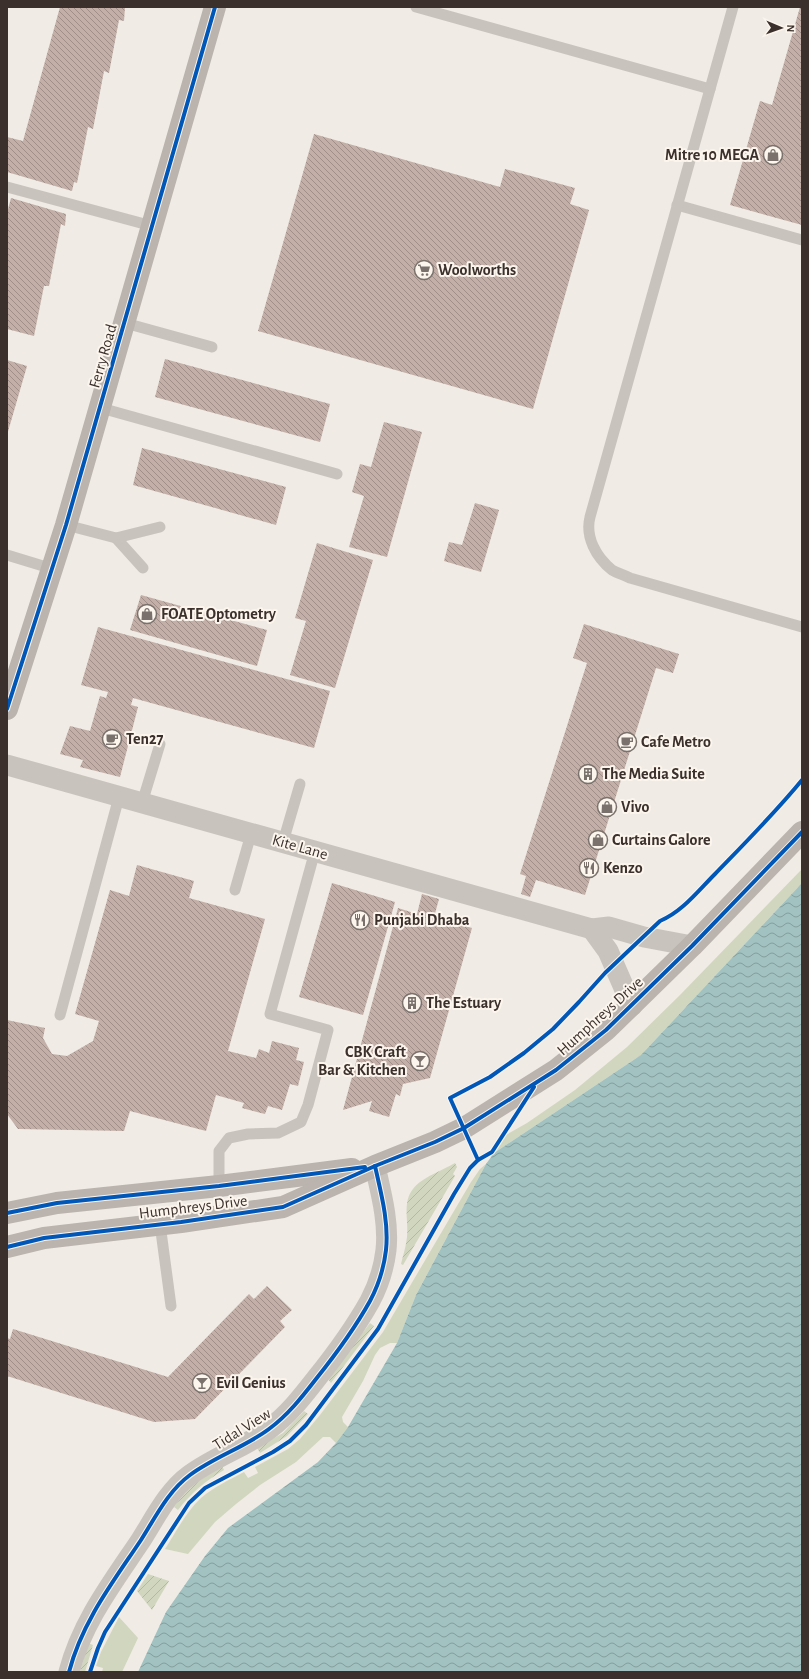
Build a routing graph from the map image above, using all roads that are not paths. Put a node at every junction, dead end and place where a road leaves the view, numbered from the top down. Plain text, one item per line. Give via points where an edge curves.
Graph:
1 (215, 7) edge
2 (416, 7) edge
3 (733, 7) edge
4 (710, 89) junction
5 (7, 187) edge
6 (677, 204) junction
7 (152, 226) junction
8 (802, 240) edge
9 (125, 323) junction
10 (212, 347) dead end
11 (101, 408) junction
12 (337, 474) dead end
13 (66, 525) junction
14 (160, 527) dead end
15 (116, 538) junction
16 (7, 555) edge
17 (53, 568) junction
18 (144, 568) dead end
19 (802, 627) edge
20 (7, 709) edge
21 (160, 744) dead end
22 (7, 765) edge
23 (300, 784) dead end
24 (119, 796) junction
25 (142, 803) junction
26 (802, 832) edge
27 (251, 834) junction
28 (283, 842) junction
29 (315, 851) junction
30 (234, 890) dead end
31 (592, 929) junction
32 (692, 946) junction
33 (632, 1006) junction
34 (60, 1015) dead end
35 (375, 1166) junction
36 (219, 1186) junction
37 (7, 1213) edge
38 (160, 1224) junction
39 (7, 1248) edge
40 (171, 1306) dead end
41 (69, 1672) edge

1 - 7 main road, Ferry Road
2 - 4 lane
3 - 4 lane
4 - 6 lane
5 - 7 lane
6 - 8 lane
6 - 19 lane via 590,517 589,536 603,561 630,578
7 - 9 main road, Ferry Road
9 - 10 lane
9 - 11 main road, Ferry Road
11 - 12 lane
11 - 13 main road, Ferry Road
13 - 15 lane
13 - 17 main road, Ferry Road
14 - 15 lane
15 - 18 lane
16 - 17 lane
17 - 20 main road, Ferry Road
21 - 25 lane
22 - 24 street, Kite Lane
23 - 28 lane
24 - 25 street, Kite Lane
24 - 34 lane
25 - 27 street, Kite Lane
26 - 32 main road, Humphreys Drive
27 - 28 street, Kite Lane
27 - 30 lane
28 - 29 street, Kite Lane
29 - 31 street, Kite Lane
29 - 36 lane via 270,1014 328,1030 308,1104 301,1122 278,1133 248,1134 229,1138 218,1151
31 - 32 street, Kite Lane via 609,927
31 - 33 street via 608,951
32 - 33 main road, Humphreys Drive
33 - 35 main road, Humphreys Drive via 576,1056 517,1096 464,1128
35 - 36 main road, Humphreys Drive
35 - 38 main road, Humphreys Drive via 283,1207
35 - 41 street, Tidal View via 387,1238 384,1264 370,1300 337,1352 284,1418 190,1475 175,1489 100,1601 74,1653
36 - 37 main road, Humphreys Drive via 57,1203
38 - 39 main road, Humphreys Drive via 44,1238
38 - 40 lane

